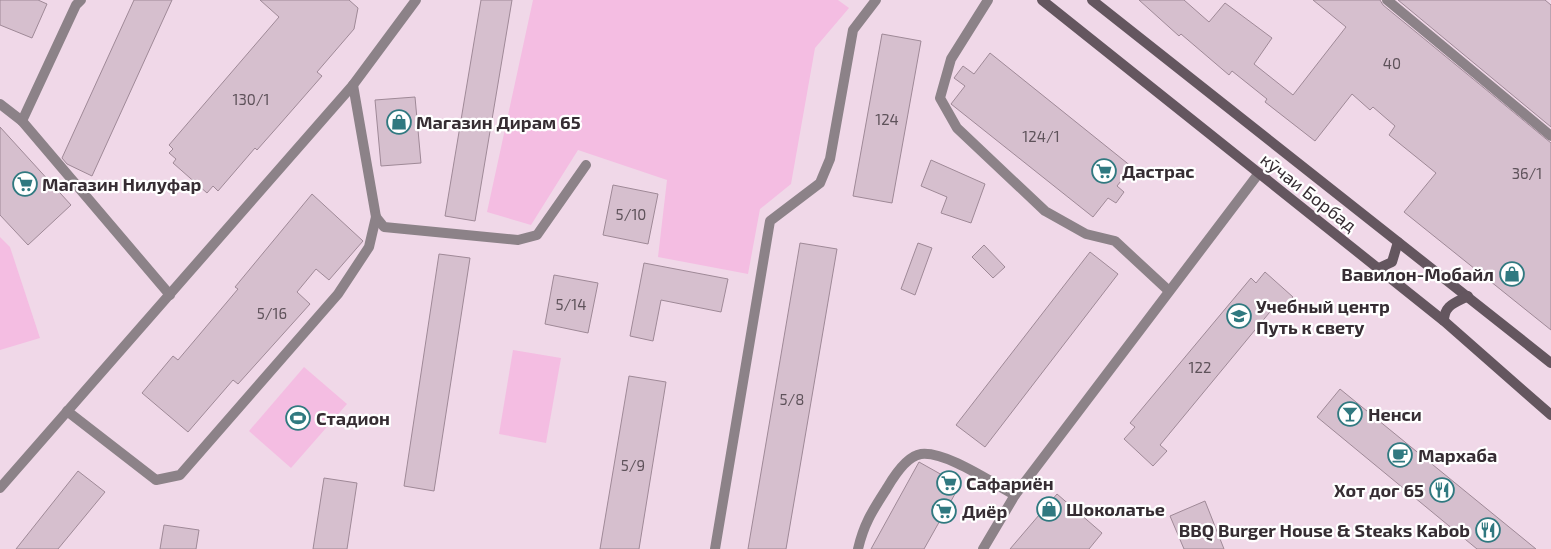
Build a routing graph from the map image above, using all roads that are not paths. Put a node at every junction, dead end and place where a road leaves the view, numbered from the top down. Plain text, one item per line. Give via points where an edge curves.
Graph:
1 (81, 0) edge
2 (416, 0) edge
3 (876, 0) edge
4 (988, 0) edge
5 (1042, 0) edge
6 (1092, 0) edge
7 (1387, 0) edge
8 (353, 86) junction
9 (0, 104) edge
10 (22, 121) junction
11 (1551, 136) edge
12 (586, 164) dead end
13 (1259, 173) junction
14 (376, 218) junction
15 (1398, 242) junction
16 (1379, 268) junction
17 (1170, 291) junction
18 (170, 295) junction
19 (1468, 296) junction
20 (1444, 321) junction
21 (1551, 363) edge
22 (67, 412) junction
23 (1551, 415) edge
24 (0, 488) edge
25 (1015, 495) junction
26 (714, 549) edge
27 (858, 549) edge
28 (984, 549) edge

1 - 10 street
2 - 8 street
3 - 26 street via 853,30 830,159 820,183 770,221
4 - 17 street via 951,59 940,98 957,128 1045,211 1086,234 1115,241
5 - 13 main road, кӯчаи Борбад
6 - 15 main road, кӯчаи Борбад
7 - 11 street
8 - 14 street
8 - 18 street
9 - 10 street
10 - 18 street
12 - 14 street via 537,235 518,240 384,228
13 - 16 main road, кӯчаи Борбад
13 - 17 street
14 - 22 street via 369,247 338,294 180,475 156,480
15 - 16 main road via 1392,262
15 - 19 main road, кӯчаи Борбад
16 - 20 main road, кӯчаи Борбад
17 - 25 street
18 - 22 street
19 - 20 main road via 1448,306
19 - 21 main road, кӯчаи Борбад
20 - 23 main road, кӯчаи Борбад
22 - 24 street
25 - 27 street via 943,457 921,454 907,461 889,485 863,525
25 - 28 street

